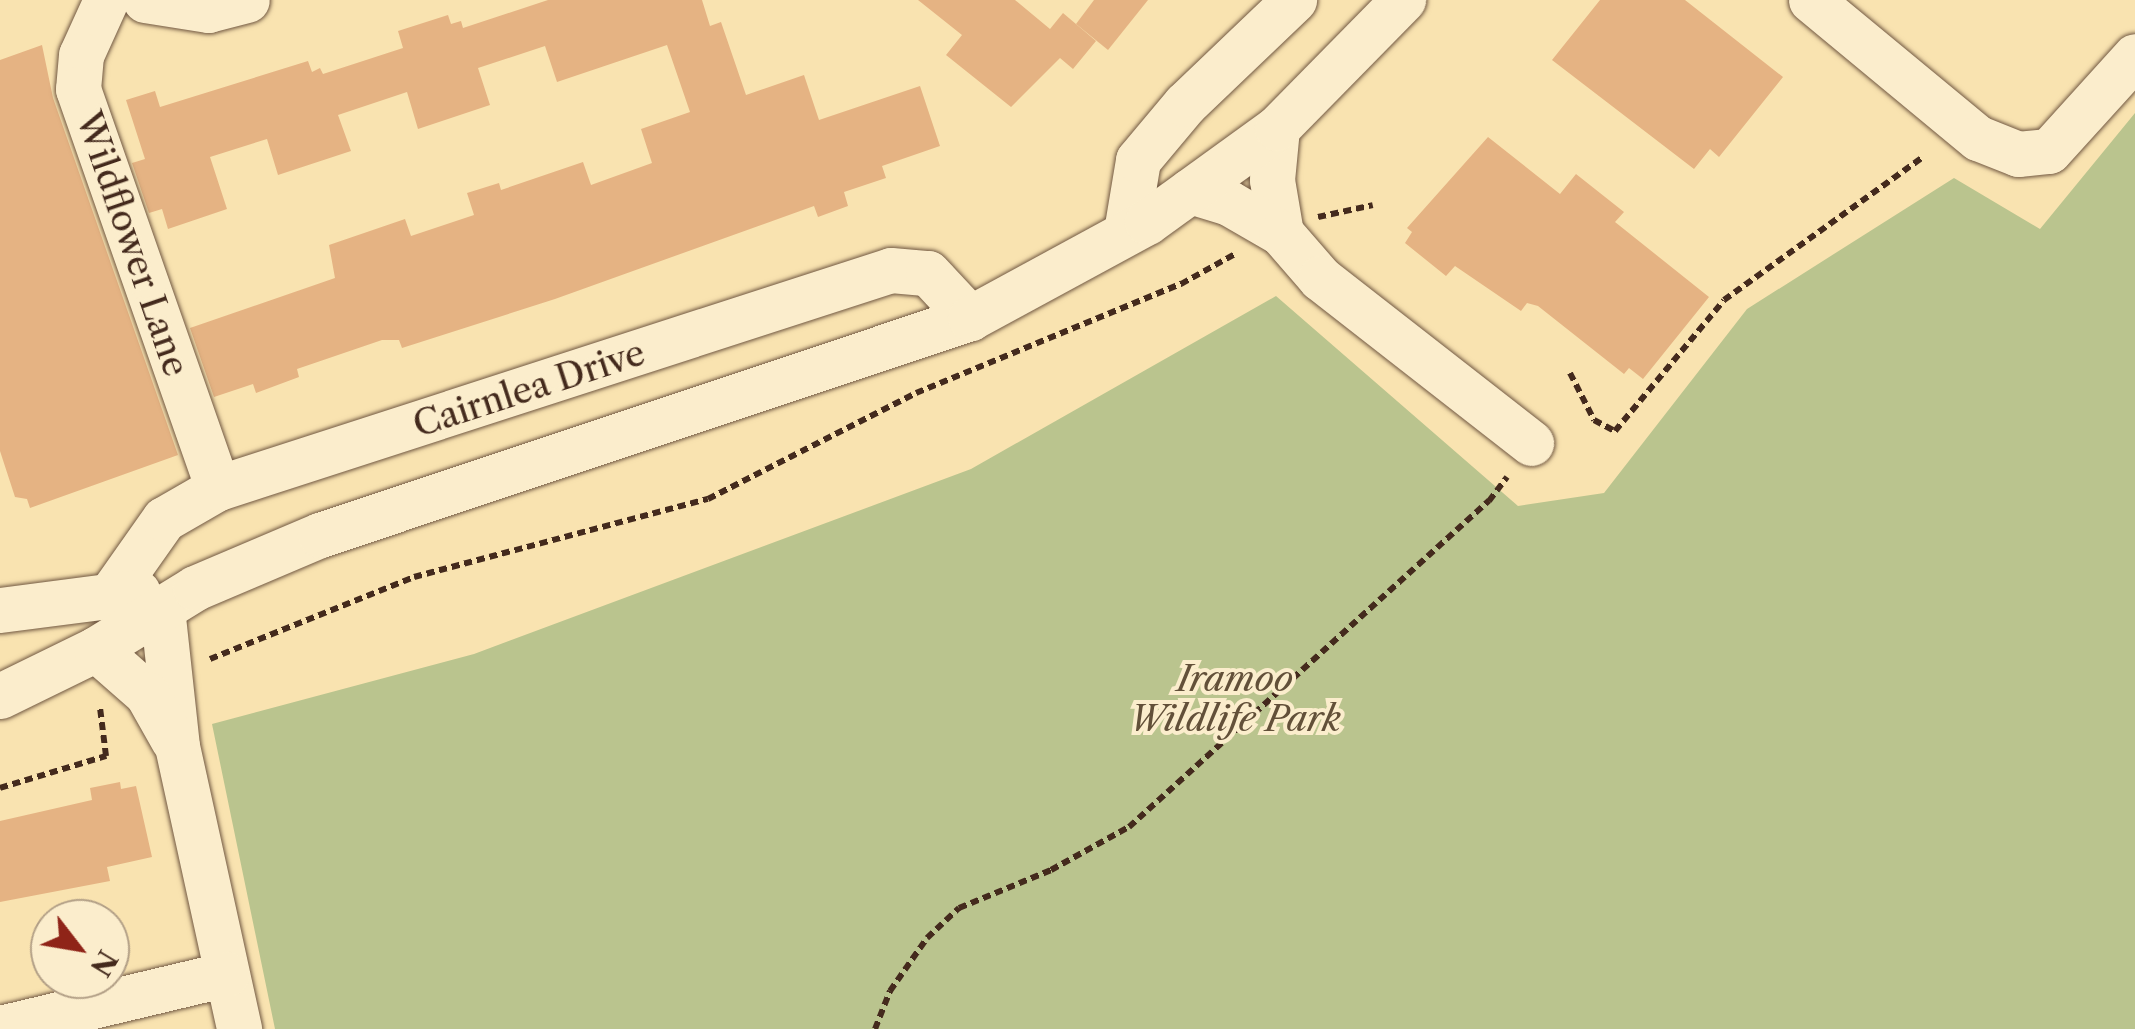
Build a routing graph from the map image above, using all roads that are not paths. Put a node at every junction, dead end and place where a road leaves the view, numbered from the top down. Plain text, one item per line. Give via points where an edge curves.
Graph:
1 (106, 0) edge
2 (146, 0) edge
3 (248, 0) edge
4 (1294, 0) edge
5 (1403, 0) edge
6 (1812, 0) edge
7 (2135, 56) edge
8 (1277, 128) junction
9 (1190, 191) junction
10 (1126, 232) junction
11 (1281, 233) junction
12 (970, 318) junction
13 (1531, 443) road end
14 (218, 488) junction
15 (111, 594) junction
16 (178, 598) junction
17 (0, 610) edge
18 (96, 649) junction
19 (156, 681) junction
20 (0, 696) edge
21 (227, 974) junction
22 (0, 1028) edge
23 (239, 1029) edge

1 - 14 street, Wildflower Lane via 81,55 78,90
2 - 3 street via 208,10
4 - 10 street via 1185,104 1138,160
5 - 8 street, Cairnlea Drive
6 - 7 street via 1978,138 2018,154 2049,151
8 - 9 street, Cairnlea Drive
8 - 11 street via 1272,180
9 - 10 street, Cairnlea Drive
9 - 11 street via 1229,203
10 - 12 street, Cairnlea Drive
11 - 13 street via 1320,278
12 - 14 street, Cairnlea Drive via 928,273 891,270
12 - 16 street, Cairnlea Drive via 320,535
14 - 15 street, Cairnlea Drive via 164,519
15 - 16 street, Cairnlea Drive
15 - 17 street, Cairnlea Drive
16 - 18 street, Cairnlea Drive
16 - 19 street
18 - 19 street
18 - 20 street, Cairnlea Drive
19 - 21 street
21 - 22 street
21 - 23 street

